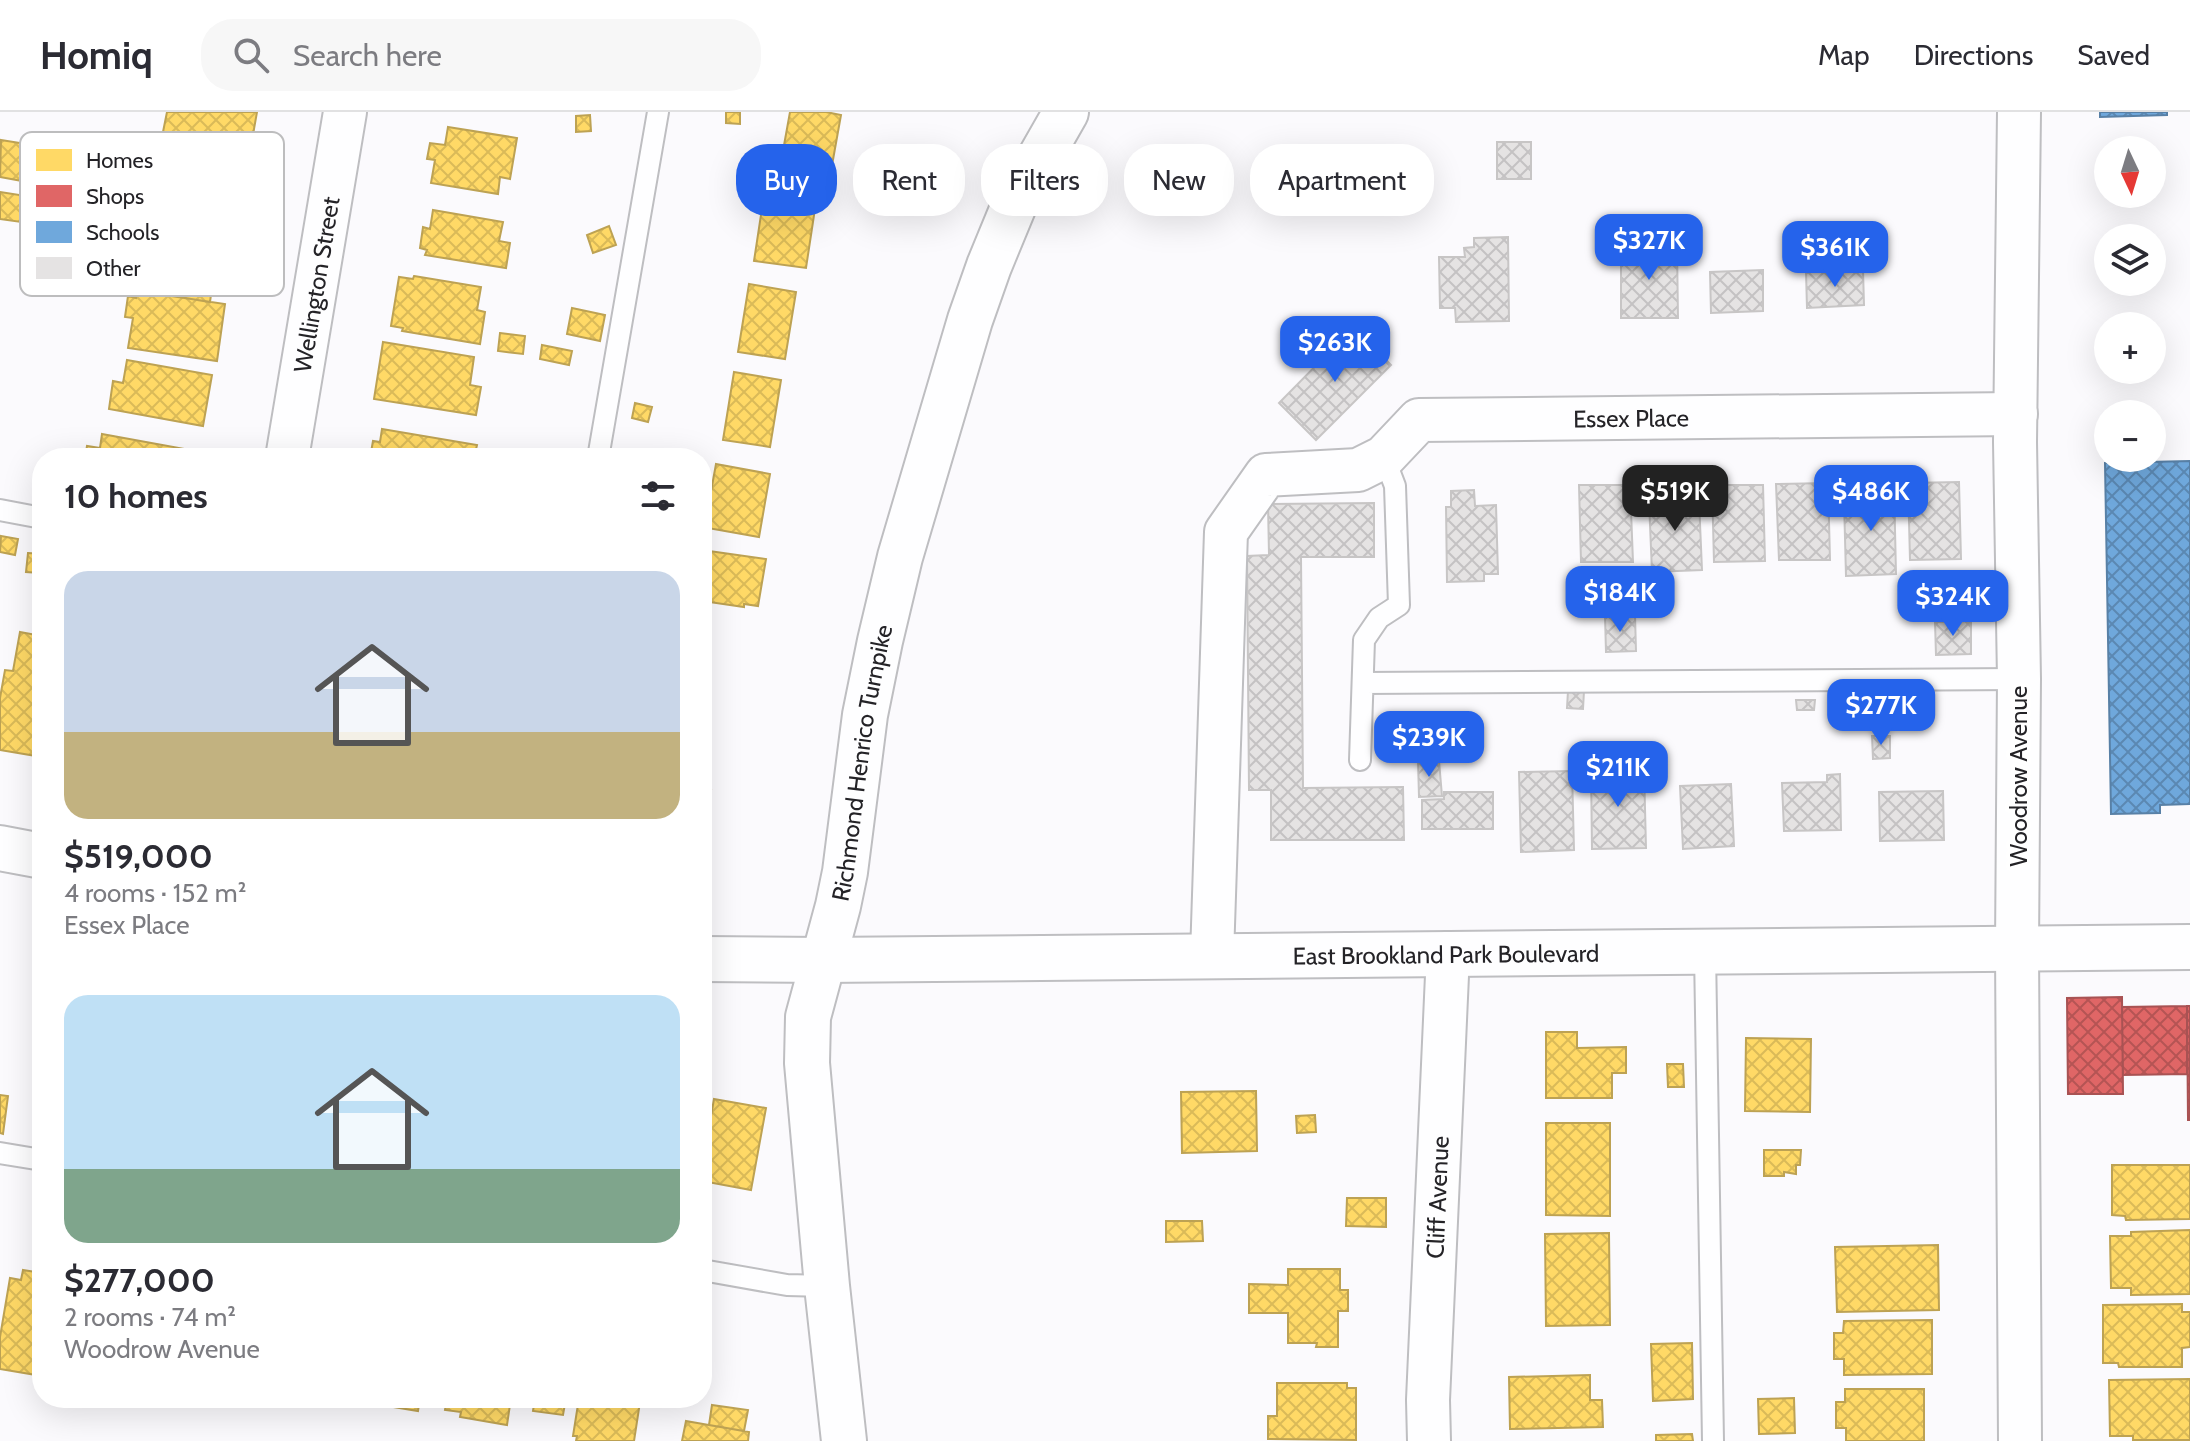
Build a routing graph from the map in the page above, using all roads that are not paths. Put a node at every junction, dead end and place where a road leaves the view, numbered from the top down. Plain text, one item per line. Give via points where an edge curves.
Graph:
1 (345, 112) edge
2 (658, 112) edge
3 (1066, 112) edge
4 (2019, 112) edge
5 (2016, 414) junction
6 (289, 448) edge
7 (600, 448) edge
8 (1384, 457) junction
9 (0, 510) edge
10 (32, 516) edge
11 (2019, 679) junction
12 (1363, 683) junction
13 (1360, 760) dead end
14 (0, 848) edge
15 (32, 854) edge
16 (2190, 947) edge
17 (2017, 948) junction
18 (1705, 952) junction
19 (1448, 953) junction
20 (1212, 956) junction
21 (712, 959) edge
22 (823, 960) junction
23 (0, 1153) edge
24 (32, 1158) edge
25 (712, 1272) edge
26 (827, 1286) junction
27 (844, 1441) edge
28 (1429, 1441) edge
29 (1713, 1441) edge
30 (2020, 1441) edge

1 - 6 street, Wellington Street
2 - 7 lane
3 - 22 main road, Richmond Henrico Turnpike via 1017,198 989,266 908,529 865,715 845,872
4 - 5 street, Woodrow Avenue
5 - 8 street, Essex Place via 1419,420
5 - 11 street, Woodrow Avenue
8 - 12 lane via 1395,486 1399,605 1379,618 1364,640
8 - 20 street, Essex Place via 1358,470 1266,475 1226,532
9 - 10 lane
11 - 12 lane
11 - 17 street, Woodrow Avenue
12 - 13 lane
14 - 15 main road
16 - 17 main road, East Brookland Park Boulevard
17 - 18 main road, East Brookland Park Boulevard
17 - 30 street, Woodrow Avenue
18 - 19 main road, East Brookland Park Boulevard
18 - 29 lane
19 - 20 main road, East Brookland Park Boulevard
19 - 28 street, Cliff Avenue
20 - 22 main road, East Brookland Park Boulevard
21 - 22 main road, East Brookland Park Boulevard
22 - 26 main road, Richmond Henrico Turnpike via 806,1035
23 - 24 lane
25 - 26 lane
26 - 27 main road, Richmond Henrico Turnpike

